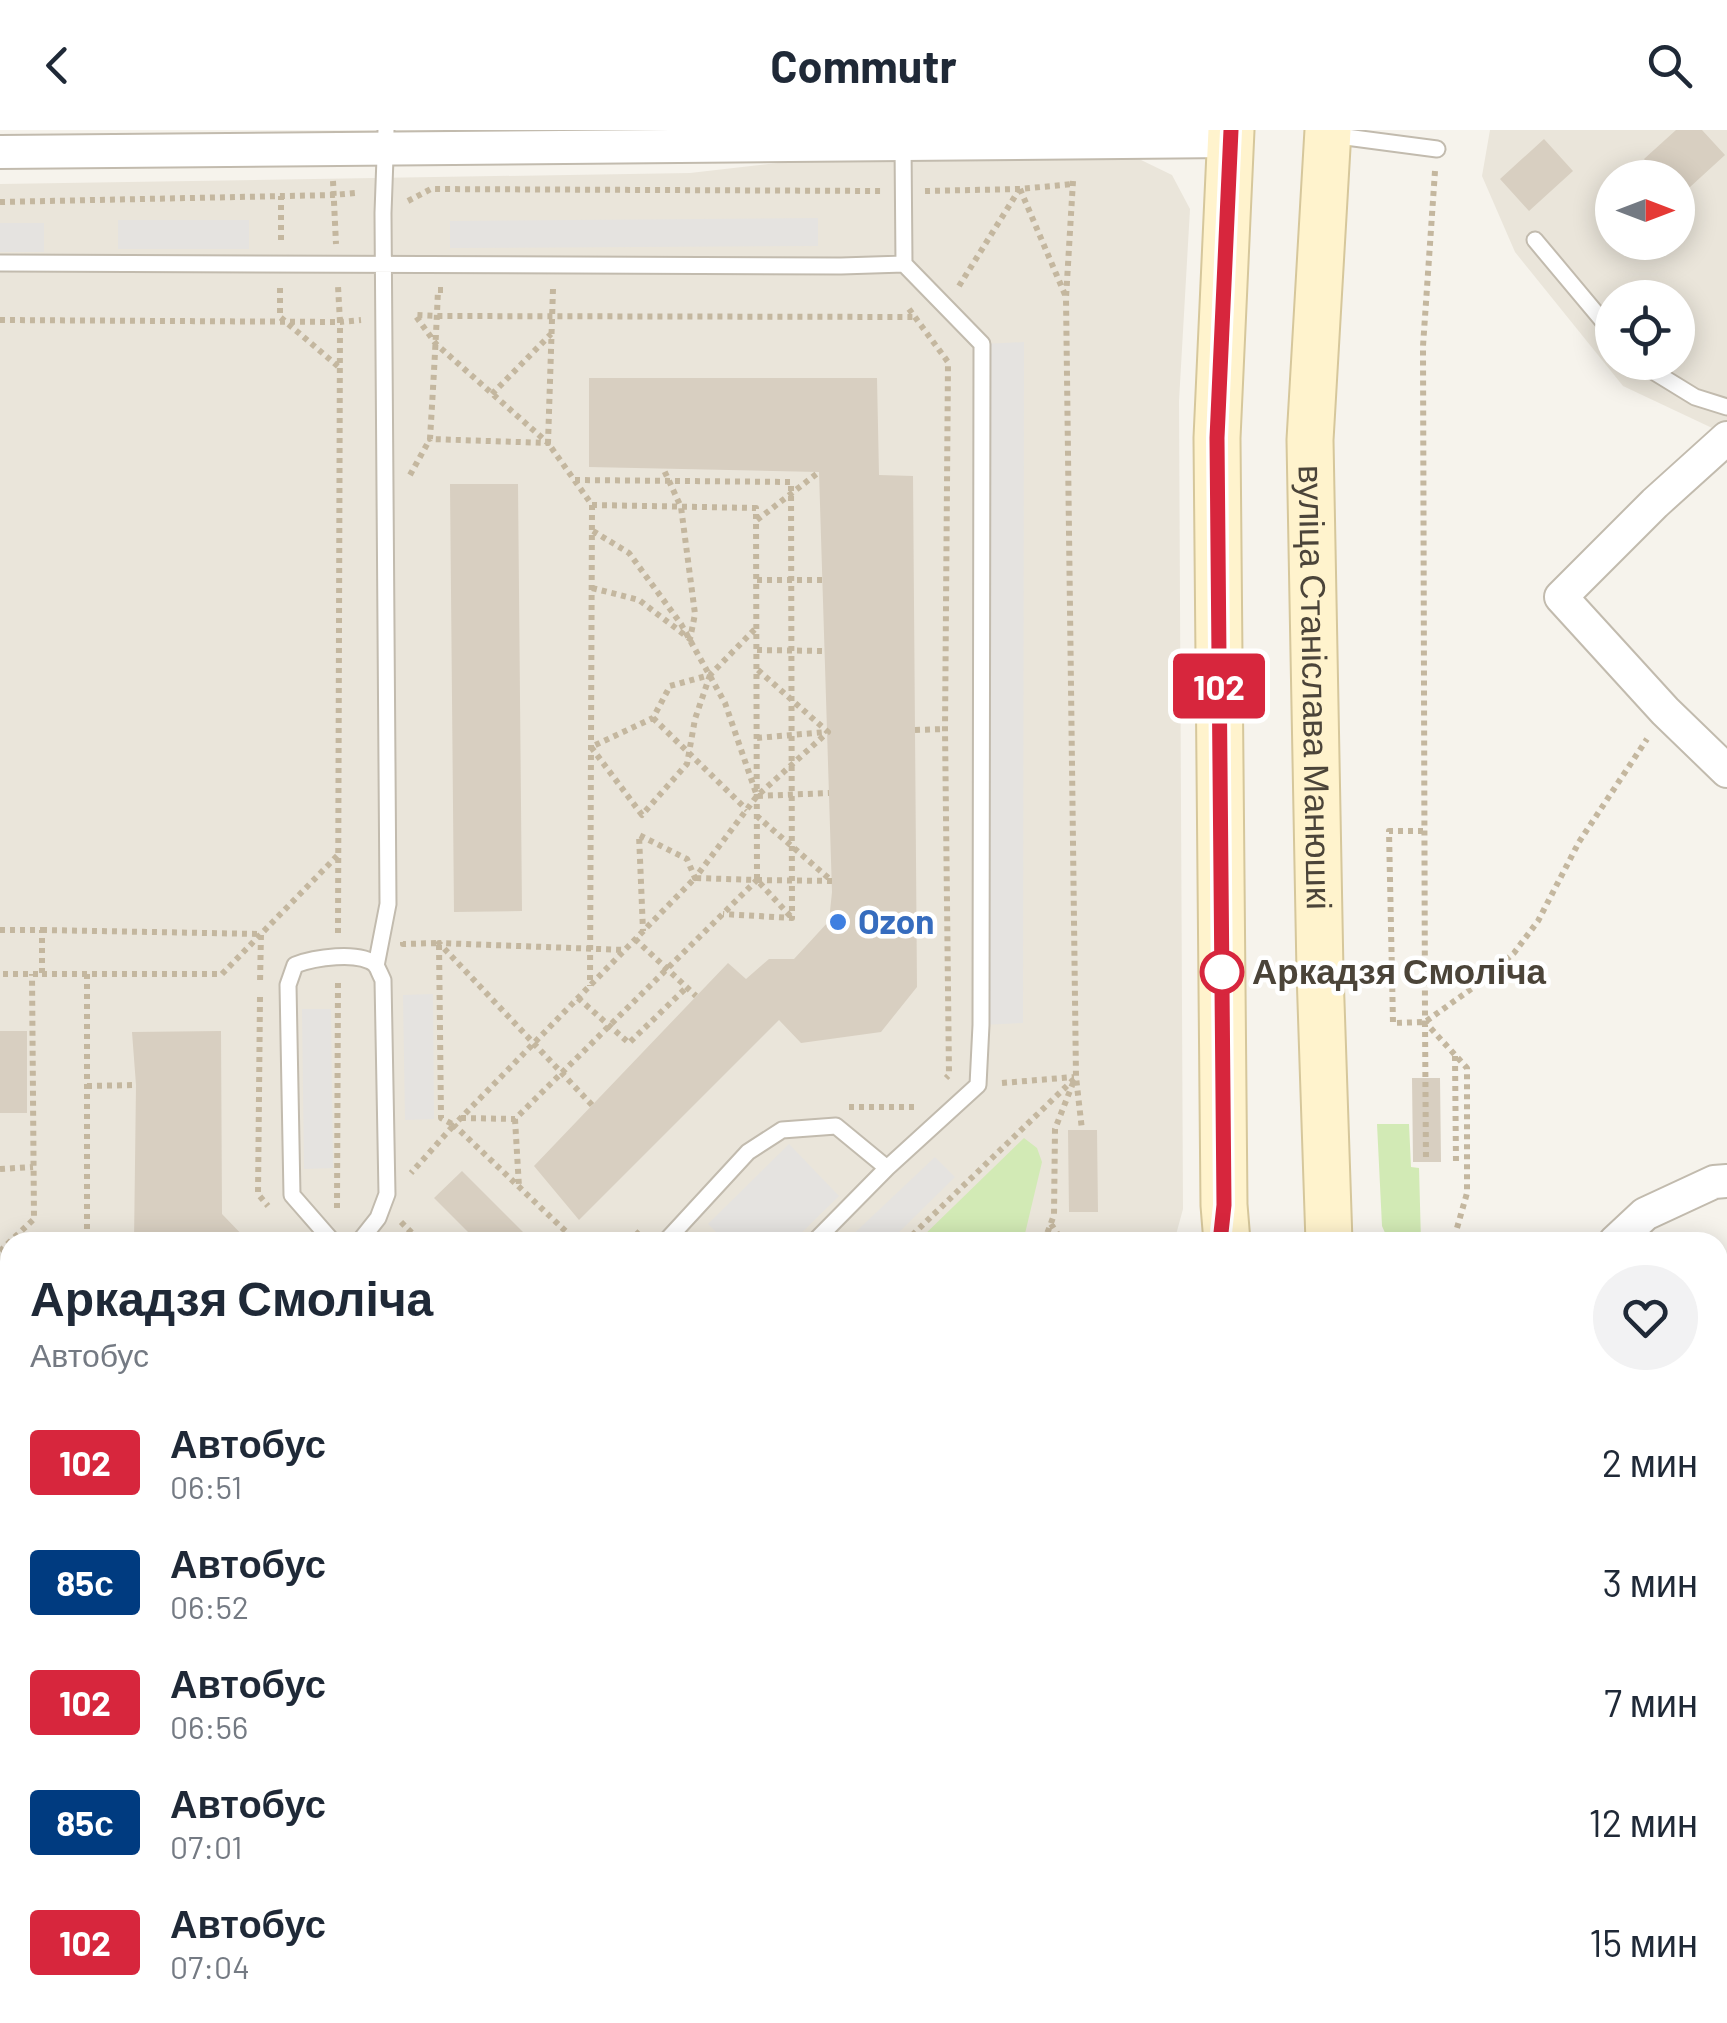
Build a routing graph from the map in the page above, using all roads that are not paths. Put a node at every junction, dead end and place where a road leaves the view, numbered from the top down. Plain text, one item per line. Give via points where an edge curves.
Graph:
1 (1328, 132) edge
2 (1230, 136) edge
3 (903, 137) edge
4 (386, 140) edge
5 (1437, 149) road end
6 (0, 152) edge
7 (1535, 240) dead end
8 (0, 263) edge
9 (384, 264) junction
10 (904, 264) junction
11 (1595, 312) edge
12 (1667, 380) edge
13 (1727, 407) edge
14 (1727, 438) edge
15 (1727, 771) edge
16 (376, 966) junction
17 (887, 1168) junction
18 (1727, 1181) edge
19 (1224, 1230) edge
20 (333, 1232) edge
21 (367, 1232) edge
22 (675, 1232) edge
23 (824, 1232) edge
24 (1328, 1232) edge
25 (1626, 1232) edge

1 - 5 lane
1 - 24 main road, вуліца Станіслава Манюшкі via 1310,440
2 - 3 street
2 - 19 main road via 1217,438
3 - 4 street
3 - 10 lane
4 - 6 street
4 - 9 lane
7 - 11 lane
8 - 9 lane
9 - 10 lane
9 - 16 lane via 388,904
10 - 17 lane via 982,344 981,1026 978,1084
12 - 13 lane
14 - 15 street via 1561,597
16 - 20 lane via 361,959 314,958 294,965 288,985 292,1195
16 - 21 lane via 384,980 387,1194
17 - 22 lane via 836,1126 782,1130 748,1152
17 - 23 lane
18 - 25 street via 1645,1214

